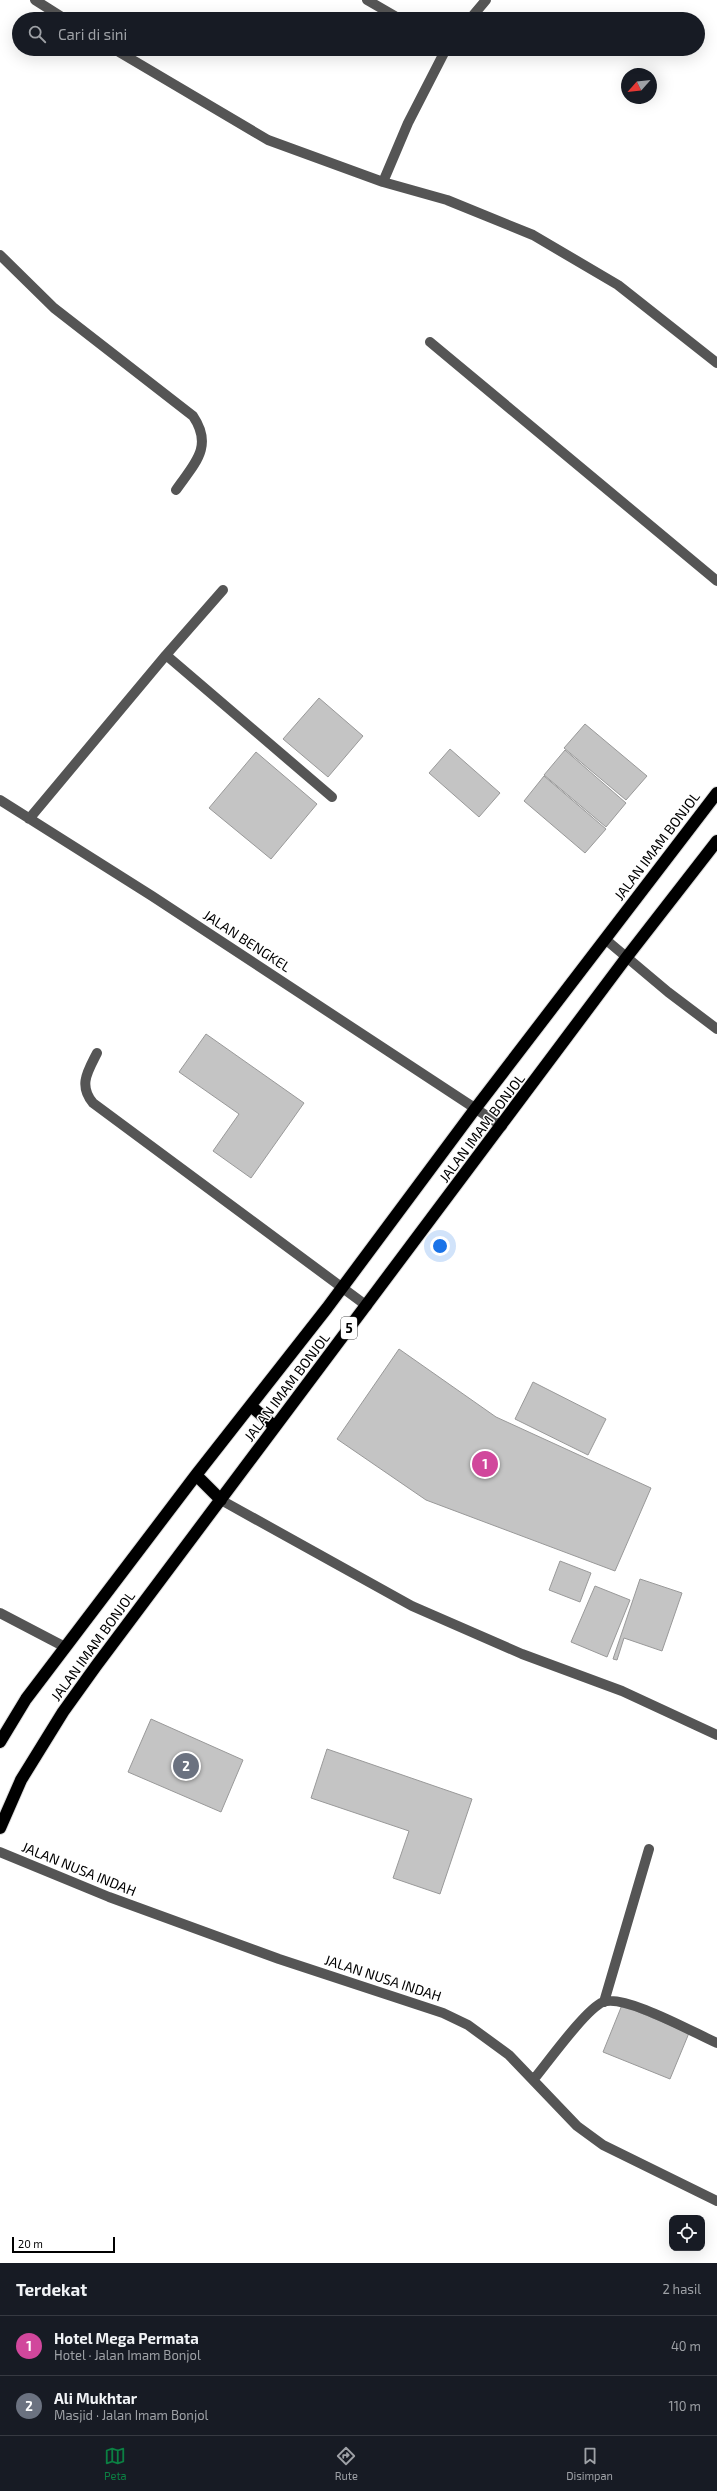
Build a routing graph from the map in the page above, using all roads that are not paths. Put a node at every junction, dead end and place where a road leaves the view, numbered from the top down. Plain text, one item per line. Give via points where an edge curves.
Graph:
1 (35, 0) edge
2 (367, 0) edge
3 (486, 0) edge
4 (54, 12) edge
5 (388, 12) edge
6 (476, 12) edge
7 (126, 56) edge
8 (442, 56) edge
9 (383, 182) junction
10 (0, 255) edge
11 (430, 342) dead end
12 (717, 363) edge
13 (176, 490) dead end
14 (717, 581) edge
15 (223, 590) dead end
16 (166, 655) junction
17 (717, 793) edge
18 (332, 798) dead end
19 (0, 800) edge
20 (29, 819) junction
21 (717, 841) edge
22 (605, 939) junction
23 (626, 958) junction
24 (717, 1029) edge
25 (96, 1052) dead end
26 (475, 1109) junction
27 (502, 1126) junction
28 (343, 1287) junction
29 (366, 1306) junction
30 (251, 1406) junction
31 (275, 1427) junction
32 (196, 1475) junction
33 (221, 1500) junction
34 (0, 1613) edge
35 (65, 1647) junction
36 (717, 1735) edge
37 (0, 1742) edge
38 (0, 1828) edge
39 (649, 1849) dead end
40 (0, 1852) edge
41 (604, 2002) junction
42 (717, 2043) edge
43 (534, 2079) junction
44 (717, 2201) edge

1 - 4 street
2 - 5 street
3 - 6 street
7 - 9 street via 268,140
8 - 9 street via 408,123
9 - 12 street via 447,200 533,235 618,285
10 - 13 street via 54,308 193,416 203,435 203,444 198,457
11 - 14 street
15 - 16 street
16 - 18 street
16 - 20 street
17 - 22 highway, JALAN IMAM BONJOL / 5
19 - 20 street, JALAN BENGKEL
20 - 26 street, JALAN BENGKEL via 152,896
21 - 23 highway, JALAN IMAM BONJOL / 5
22 - 23 street
22 - 26 highway, JALAN IMAM BONJOL / 5
23 - 24 street
23 - 27 highway, JALAN IMAM BONJOL / 5
25 - 28 street via 85,1077 84,1086 87,1096 93,1103
26 - 27 street, JALAN BENGKEL
26 - 28 highway, JALAN IMAM BONJOL / 5
27 - 29 highway, JALAN IMAM BONJOL / 5
28 - 29 street
28 - 30 highway, JALAN IMAM BONJOL / 5
29 - 31 highway, JALAN IMAM BONJOL / 5
30 - 31 highway
30 - 32 highway, JALAN IMAM BONJOL / 5
31 - 33 highway, JALAN IMAM BONJOL / 5
32 - 33 highway
32 - 35 highway, JALAN IMAM BONJOL / 5
33 - 36 street via 412,1606 522,1654 622,1691
33 - 38 highway, JALAN IMAM BONJOL / 5 via 62,1712 21,1780
34 - 35 street
35 - 37 highway, JALAN IMAM BONJOL / 5 via 26,1699
39 - 41 street
40 - 43 street, JALAN NUSA INDAH via 109,1897 264,1954 443,2013 468,2025 508,2055
41 - 42 street via 614,2000 636,2006
41 - 43 street via 590,2011
43 - 44 street, JALAN NUSA INDAH via 576,2126 603,2146

